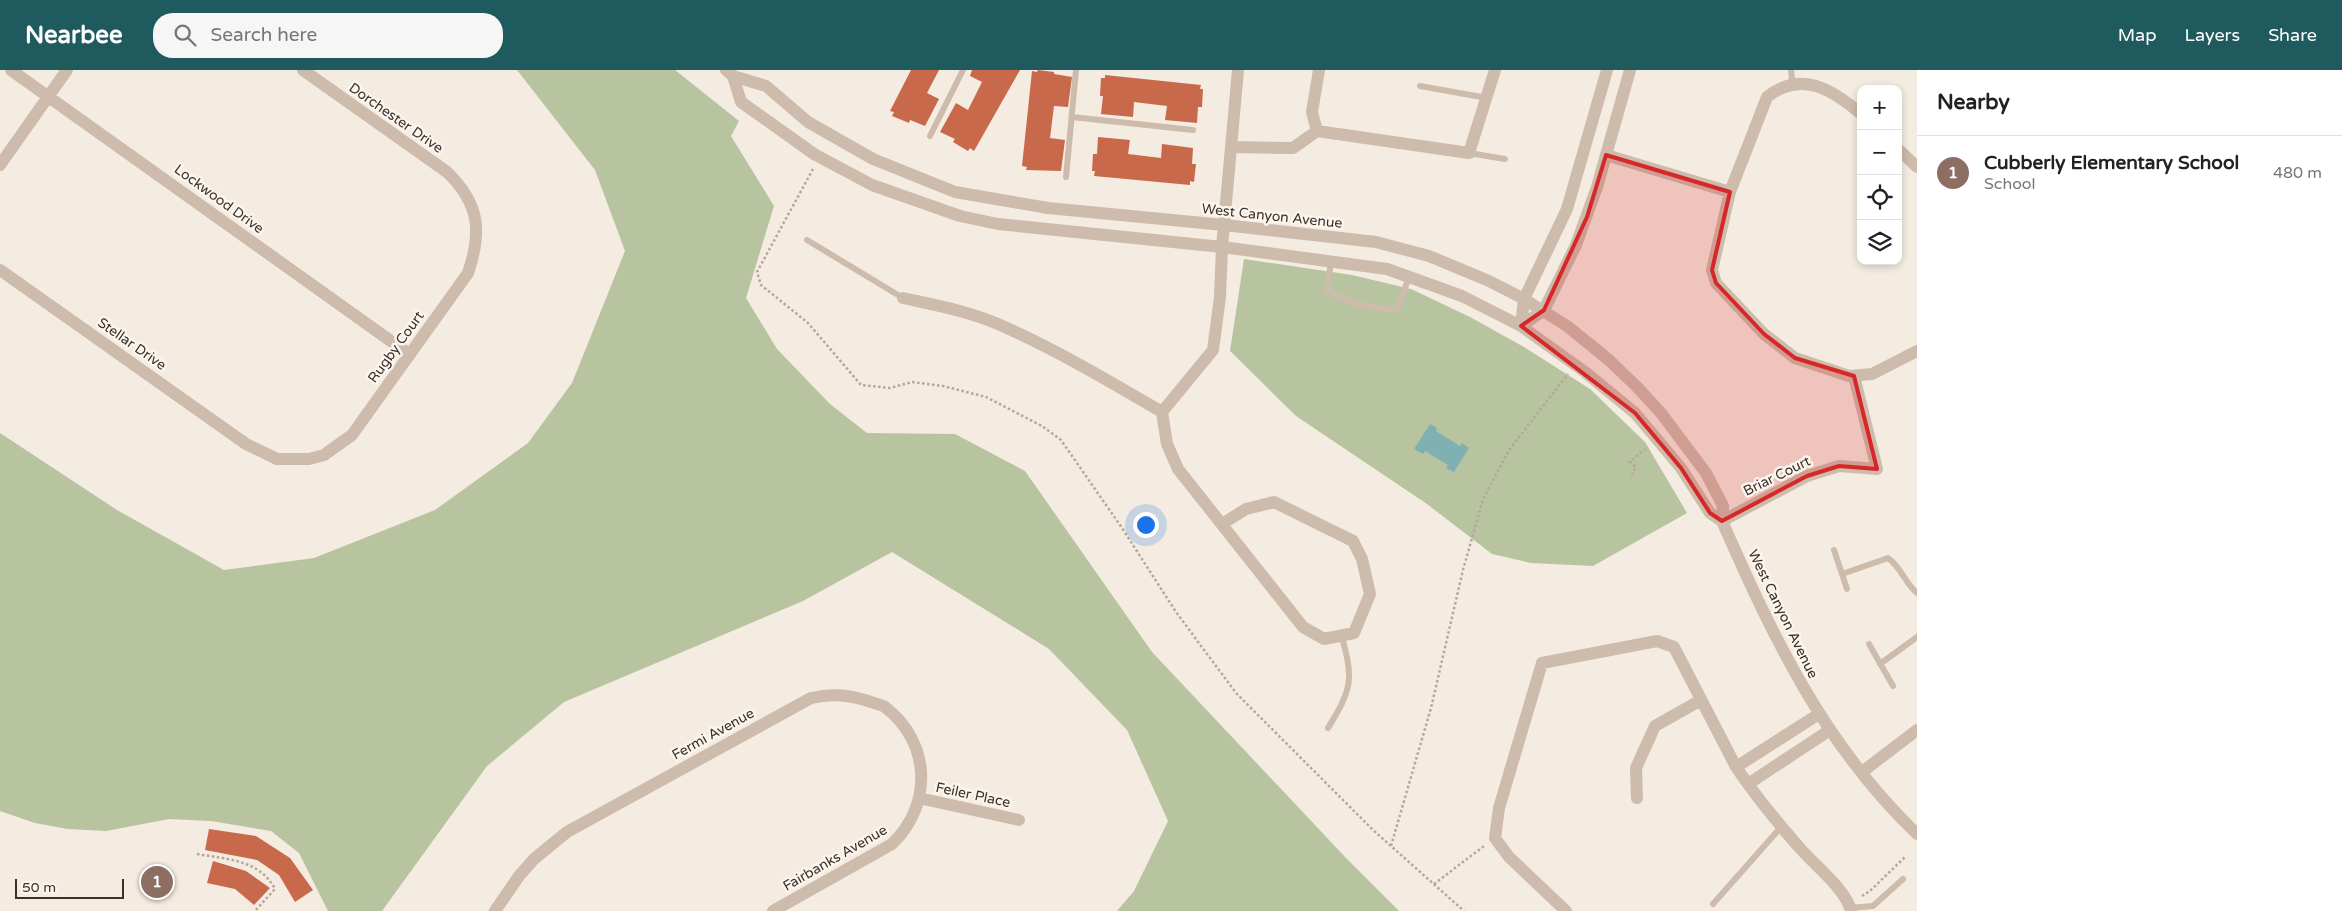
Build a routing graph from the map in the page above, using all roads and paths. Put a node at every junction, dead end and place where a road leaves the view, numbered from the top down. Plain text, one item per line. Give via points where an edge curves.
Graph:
1 (11, 70) edge
2 (67, 70) edge
3 (303, 70) edge
4 (963, 70) edge
5 (1076, 70) edge
6 (1238, 70) edge
7 (1319, 70) edge
8 (1495, 70) edge
9 (1608, 70) edge
10 (1630, 70) edge
11 (729, 73) edge
12 (1792, 75) edge
13 (1420, 86) dead end
14 (49, 96) junction
15 (1487, 98) junction
16 (1857, 111) edge
17 (1072, 117) junction
18 (1193, 130) dead end
19 (1317, 132) junction
20 (930, 136) dead end
21 (1231, 147) junction
22 (1902, 152) edge
23 (1469, 153) junction
24 (1606, 155) junction
25 (821, 158) junction
26 (1505, 159) dead end
27 (0, 165) edge
28 (1917, 168) edge
29 (447, 172) joint
30 (1066, 177) dead end
31 (1730, 192) junction
32 (1224, 225) junction
33 (807, 240) dead end
34 (1222, 247) junction
35 (1331, 262) junction
36 (0, 270) edge
37 (1409, 277) junction
38 (903, 298) joint
39 (1524, 299) junction
40 (1544, 310) junction
41 (1522, 326) junction
42 (1917, 351) edge
43 (409, 354) junction
44 (1576, 365) junction
45 (1854, 376) junction
46 (1162, 412) junction
47 (246, 444) joint
48 (1645, 449) dead end
49 (1632, 475) dead end
50 (1722, 521) junction
51 (1222, 524) junction
52 (1834, 550) dead end
53 (1842, 574) junction
54 (1848, 590) dead end
55 (1917, 593) edge
56 (1341, 635) junction
57 (1917, 637) edge
58 (1869, 644) dead end
59 (1880, 664) junction
60 (1893, 686) dead end
61 (1701, 700) junction
62 (1819, 714) junction
63 (1328, 728) dead end
64 (1830, 730) junction
65 (1917, 730) edge
66 (1736, 767) junction
67 (1862, 772) junction
68 (1748, 784) junction
69 (920, 798) junction
70 (1637, 798) dead end
71 (1019, 820) dead end
72 (1781, 826) junction
73 (1917, 834) edge
74 (1495, 838) junction
75 (1391, 846) junction
76 (197, 854) dead end
77 (1905, 856) dead end
78 (1903, 879) dead end
79 (1434, 884) junction
80 (1713, 904) dead end
81 (1853, 906) edge
82 (255, 911) edge
83 (495, 911) edge
84 (773, 911) edge
85 (1464, 911) edge
86 (1566, 911) edge

1 - 14 street, Lockwood Drive
2 - 14 street
3 - 29 street, Dorchester Drive
4 - 20 lane
5 - 17 lane
6 - 21 street
7 - 19 street via 1312,112
8 - 15 street
9 - 39 street via 1567,209
10 - 24 street
11 - 25 street, West Canyon Avenue via 741,102
11 - 32 street, West Canyon Avenue via 766,86 808,122 874,159 955,192 1048,208
12 - 16 street via 1818,80
12 - 31 street via 1767,97
13 - 15 lane
14 - 27 street
14 - 43 street, Lockwood Drive
15 - 23 street
17 - 18 lane
17 - 30 lane
19 - 21 street via 1293,148
19 - 23 street
21 - 32 street
22 - 28 street
23 - 26 lane
24 - 31 street
24 - 40 street via 1587,217
25 - 34 street, West Canyon Avenue via 872,185 960,216 998,224
25 - 75 path via 757,272 760,286 808,322 861,385 890,388 912,382 986,397 1042,426 1061,440 1176,612 1236,693
29 - 43 street, Rugby Court via 471,204 478,225 476,252 468,273
31 - 45 street via 1712,270 1716,283 1764,334 1795,358
32 - 34 street
32 - 39 street, West Canyon Avenue via 1376,242 1428,256
33 - 38 lane
34 - 35 street, West Canyon Avenue
34 - 46 street via 1214,350
35 - 37 street, West Canyon Avenue via 1387,269
35 - 37 lane via 1327,290 1336,296 1376,308 1397,310
36 - 47 street, Stellar Drive
37 - 41 street, West Canyon Avenue via 1462,296
38 - 46 street via 997,324 1093,372
39 - 40 street, West Canyon Avenue
39 - 41 street
40 - 41 street
40 - 50 street, West Canyon Avenue via 1609,360 1662,414 1706,473 1723,506
41 - 44 street, West Canyon Avenue
42 - 45 street via 1872,374
43 - 47 street, Rugby Court via 352,435 324,455 309,459 277,459
44 - 50 street, West Canyon Avenue via 1635,413 1681,468 1710,512
44 - 75 path via 1509,450 1483,499 1431,708
45 - 50 street, Briar Court via 1877,469 1839,466 1807,476
46 - 51 street via 1167,444 1178,469
48 - 49 path via 1630,462 1636,467
50 - 62 street, West Canyon Avenue via 1770,627
51 - 56 street via 1303,627 1324,639
51 - 56 street via 1246,509 1274,502 1353,541 1362,559 1370,594 1354,632
52 - 53 lane
53 - 54 lane
53 - 55 lane via 1888,558 1898,565
56 - 63 lane via 1350,674 1344,702
57 - 59 lane
58 - 59 lane
59 - 60 lane
61 - 66 street
61 - 70 street via 1655,726 1636,768
61 - 74 street via 1674,647 1657,642 1542,663 1499,808
62 - 64 street, West Canyon Avenue
62 - 66 street
64 - 67 street, West Canyon Avenue
64 - 68 street
65 - 67 street
66 - 68 street
67 - 73 street, West Canyon Avenue
68 - 72 street
69 - 71 street, Feiler Place
69 - 83 street, Fermi Avenue via 920,756 907,730 884,706 851,696 829,694 812,698 567,832 534,859
69 - 84 street, Fairbanks Avenue via 904,833 892,844
72 - 80 lane
72 - 81 street
74 - 79 path
74 - 86 street via 1509,857
75 - 79 path
76 - 82 path via 249,863 269,878 276,890
77 - 81 path
78 - 81 lane via 1873,906
79 - 85 path

